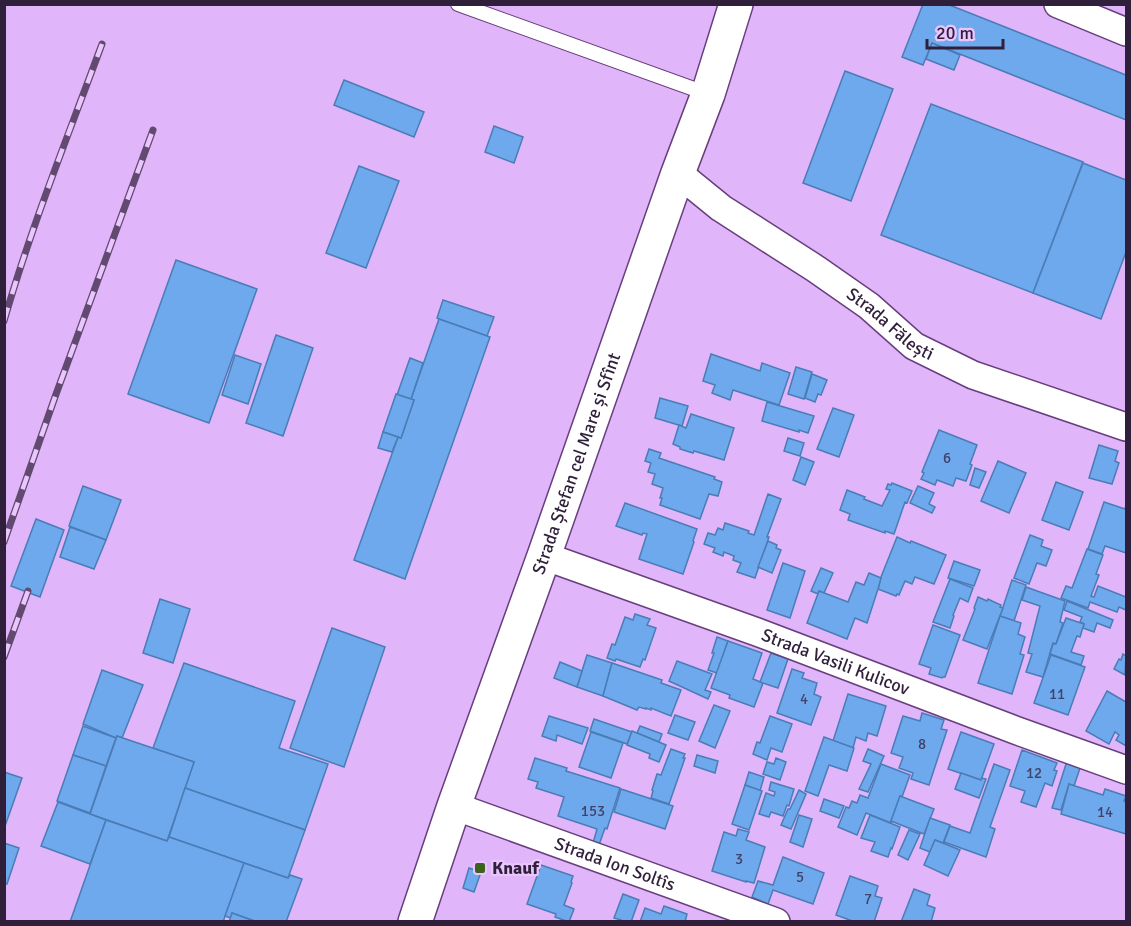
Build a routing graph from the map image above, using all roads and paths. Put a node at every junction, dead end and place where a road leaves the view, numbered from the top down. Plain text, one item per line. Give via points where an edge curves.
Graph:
1 (458, 4) edge
2 (736, 4) edge
3 (1058, 4) edge
4 (1126, 32) edge
5 (708, 93) junction
6 (678, 173) junction
7 (1126, 427) edge
8 (544, 556) junction
9 (1126, 770) edge
10 (454, 806) junction
11 (415, 921) edge
12 (776, 921) edge

1 - 5 lane
2 - 5 main road, Strada Ștefan cel Mare și Sfînt
3 - 4 street
5 - 6 main road, Strada Ștefan cel Mare și Sfînt
6 - 7 street, Strada Fălești via 721,208 869,306 914,346 973,375
6 - 8 main road, Strada Ștefan cel Mare și Sfînt
8 - 9 street, Strada Vasili Kulicov
8 - 10 main road, Strada Ștefan cel Mare și Sfînt
10 - 11 main road, Strada Ștefan cel Mare și Sfînt
10 - 12 street, Strada Ion Soltîs

